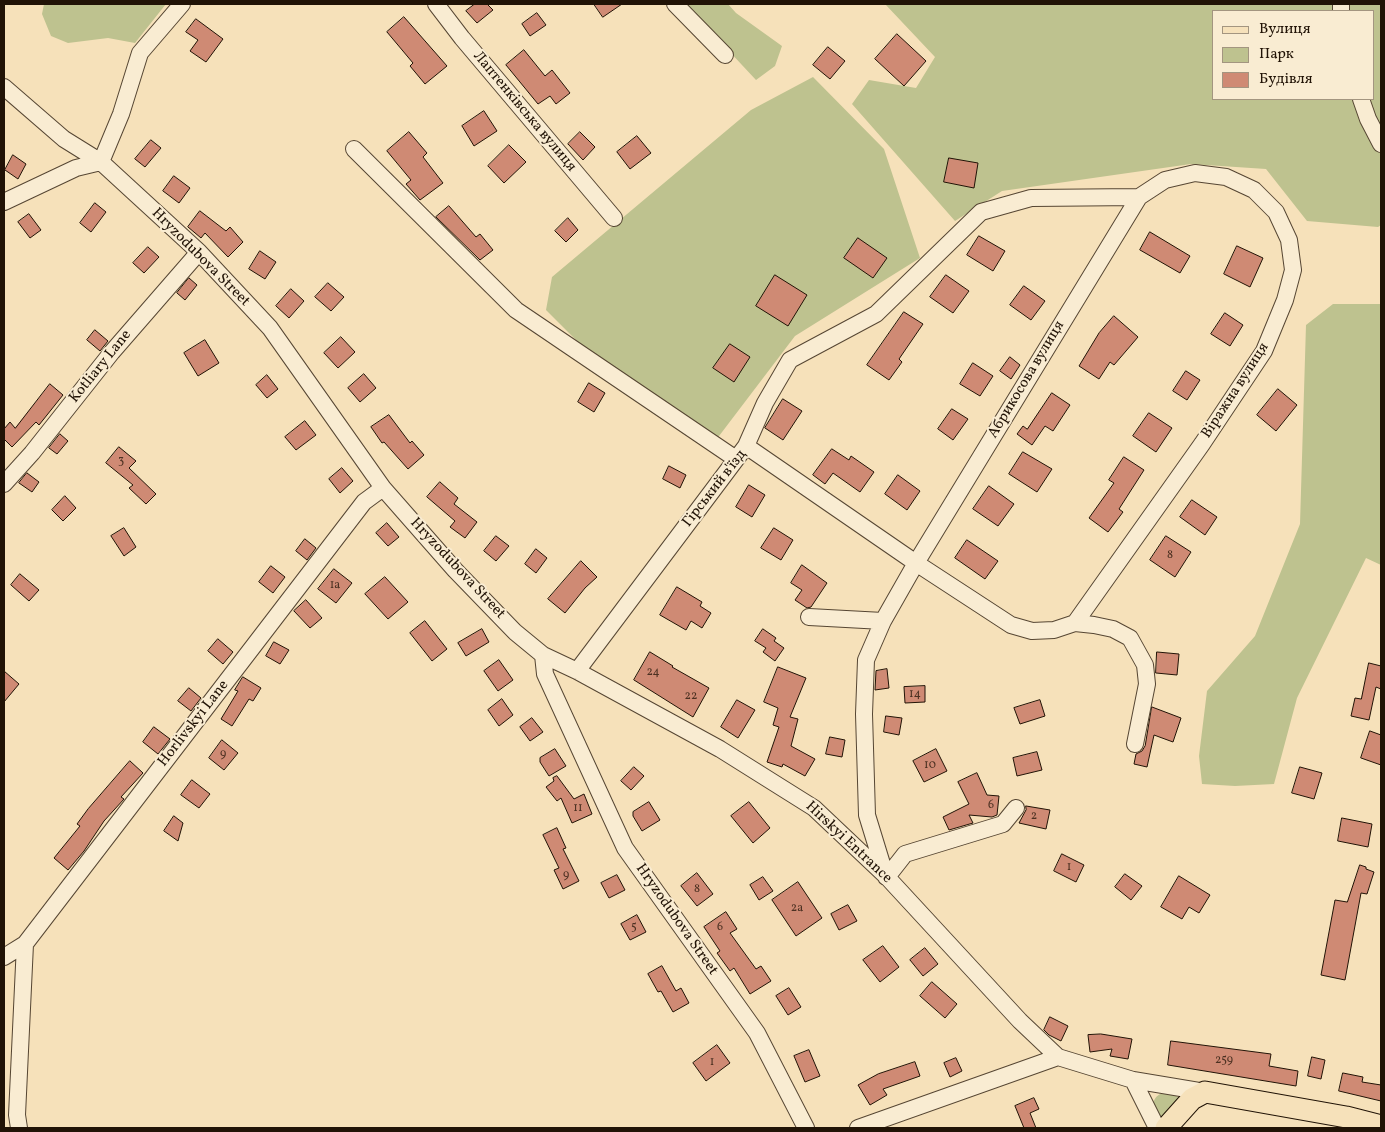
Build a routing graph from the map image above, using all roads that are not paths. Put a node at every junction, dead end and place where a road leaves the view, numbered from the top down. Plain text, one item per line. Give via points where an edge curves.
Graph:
1 (182, 4) edge
2 (436, 4) edge
3 (675, 4) edge
4 (725, 55) dead end
5 (4, 87) edge
6 (1361, 100) edge
7 (1381, 144) edge
8 (354, 149) dead end
9 (101, 162) junction
10 (1139, 197) junction
11 (4, 202) edge
12 (614, 218) dead end
13 (199, 252) junction
14 (746, 446) junction
15 (736, 459) junction
16 (4, 484) edge
17 (383, 488) junction
18 (916, 563) junction
19 (809, 617) dead end
20 (883, 621) junction
21 (1075, 623) junction
22 (543, 655) junction
23 (578, 670) junction
24 (1134, 744) dead end
25 (1016, 808) dead end
26 (887, 878) junction
27 (25, 944) junction
28 (4, 957) edge
29 (1058, 1056) junction
30 (1133, 1080) junction
31 (1205, 1092) junction
32 (1381, 1126) edge
33 (19, 1128) edge
34 (806, 1128) edge
35 (858, 1128) edge
36 (1156, 1128) edge
37 (1166, 1128) edge

1 - 9 street via 140,54 121,114
2 - 12 street, Лаптенківська вулиця
3 - 4 street
5 - 9 street, Hryzodubova Street via 64,139
6 - 7 street
8 - 15 street via 516,310
9 - 11 street via 76,168
9 - 13 street, Hryzodubova Street
10 - 14 street via 1031,198 981,212 876,314 790,360 765,403
10 - 18 street, Абрикосова вулиця
10 - 21 street, Віражна вулиця via 1165,180 1196,173 1233,180 1254,190 1276,212 1289,240 1293,270 1286,300 1264,351
13 - 16 street, Kotliary Lane
13 - 17 street, Hryzodubova Street via 270,328
14 - 15 street, Гірський в'їзд
14 - 18 street, Гірський в'їзд
15 - 23 street, Гірський в'їзд
17 - 22 street, Hryzodubova Street via 515,632
17 - 27 street, Horlivskyi Lane via 364,502
18 - 20 street
18 - 21 street, Гірський в'їзд via 1011,625 1032,631 1054,630
19 - 20 street
20 - 26 street via 866,660 864,714 867,815
21 - 24 street via 1113,629 1130,638 1137,648 1145,666 1147,684
22 - 23 street, Hirskyi Entrance
22 - 34 street, Hryzodubova Street via 545,674 624,848 756,1033
23 - 26 street, Hirskyi Entrance via 720,748 814,808
25 - 26 street via 1003,824 905,854
26 - 29 street, Hirskyi Entrance via 1020,1021
27 - 28 street, Horlivskyi Lane
27 - 33 street
29 - 30 street
29 - 35 street
30 - 31 street
30 - 36 street
31 - 32 main road
31 - 37 main road via 1192,1099

